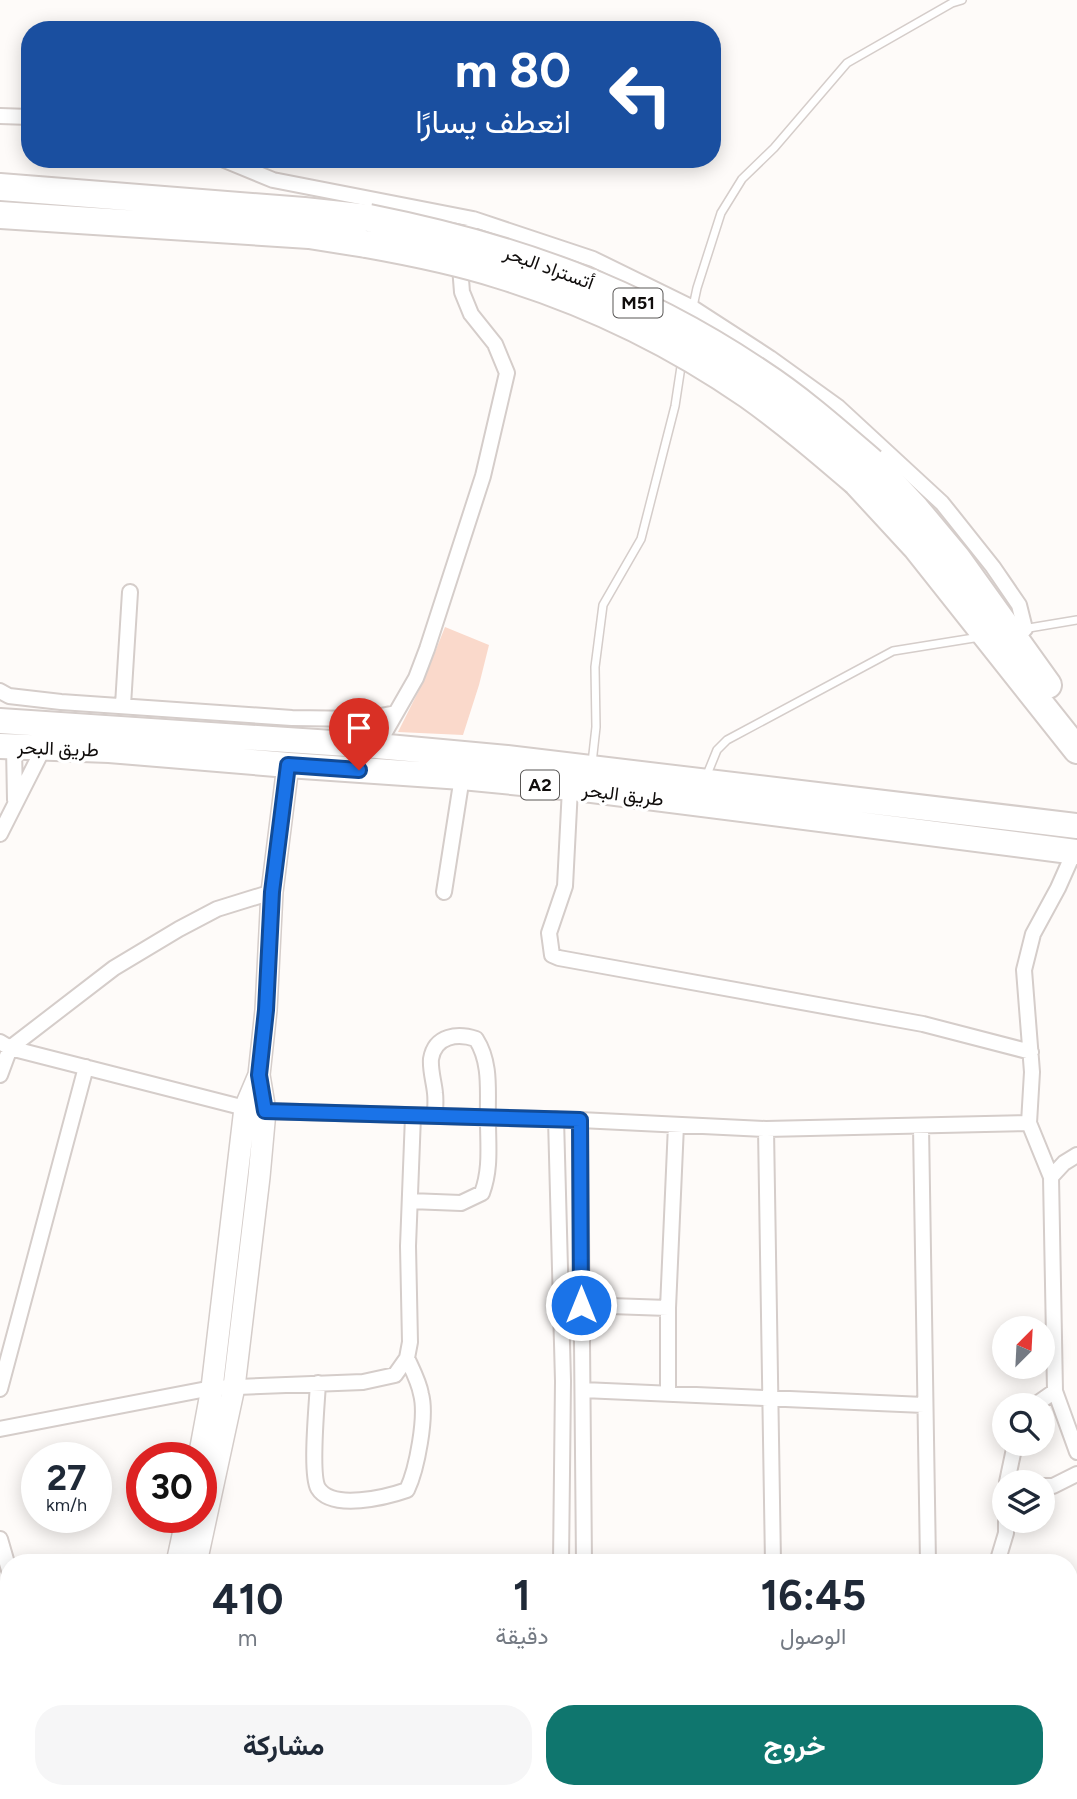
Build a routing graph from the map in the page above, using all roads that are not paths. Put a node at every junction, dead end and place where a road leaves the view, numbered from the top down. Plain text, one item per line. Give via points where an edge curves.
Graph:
1 (962, 0) edge
2 (0, 116) edge
3 (21, 117) edge
4 (244, 168) edge
5 (0, 187) edge
6 (0, 215) edge
7 (473, 219) junction
8 (367, 231) junction
9 (693, 308) junction
10 (130, 592) dead end
11 (1077, 620) edge
12 (1007, 632) junction
13 (0, 691) edge
14 (122, 705) junction
15 (396, 713) junction
16 (0, 721) edge
17 (1077, 721) edge
18 (321, 731) junction
19 (7, 746) edge
20 (377, 746) junction
21 (44, 747) junction
22 (1077, 750) edge
23 (288, 765) junction
24 (592, 767) junction
25 (462, 777) junction
26 (705, 781) junction
27 (570, 788) junction
28 (15, 802) junction
29 (1077, 826) edge
30 (0, 834) edge
31 (1075, 852) edge
32 (272, 892) junction
33 (444, 892) dead end
34 (5, 1045) edge
35 (1031, 1052) junction
36 (86, 1067) junction
37 (0, 1075) edge
38 (255, 1109) junction
39 (413, 1116) junction
40 (435, 1116) junction
41 (488, 1117) junction
42 (556, 1119) junction
43 (580, 1120) junction
44 (1029, 1123) junction
45 (676, 1125) junction
46 (920, 1126) junction
47 (766, 1129) junction
48 (1077, 1155) edge
49 (1051, 1177) junction
50 (410, 1202) junction
51 (581, 1305) junction
52 (668, 1308) junction
53 (407, 1358) junction
54 (318, 1384) junction
55 (233, 1387) junction
56 (212, 1388) junction
57 (0, 1389) edge
58 (583, 1390) junction
59 (1055, 1391) junction
60 (1052, 1393) edge
61 (668, 1394) junction
62 (769, 1398) junction
63 (924, 1405) junction
64 (1072, 1426) edge
65 (0, 1429) edge
66 (203, 1442) edge
67 (1077, 1452) edge
68 (1077, 1474) edge
69 (1055, 1485) edge
70 (184, 1533) edge
71 (1006, 1533) edge
72 (179, 1554) edge
73 (198, 1554) edge
74 (561, 1554) edge
75 (584, 1554) edge
76 (773, 1554) edge
77 (928, 1554) edge
78 (1000, 1554) edge

1 - 9 lane via 847,63 742,179 721,213
2 - 3 street
4 - 7 street via 273,180
5 - 8 highway, أتستراد البحر / M51 via 303,211
6 - 8 highway, أتستراد البحر / M51 via 309,235
7 - 9 street via 593,260
7 - 15 street via 459,254 462,292 471,314 495,344 507,373 483,476 427,649
8 - 12 highway, أتستراد البحر / M51, bridge via 565,298 690,358 748,395 856,482 916,547
8 - 12 highway, أتستراد البحر / M51, bridge via 438,232 507,251 573,274 701,336 761,374 872,462 957,558
9 - 12 street via 838,407 943,503 1019,605
9 - 24 lane via 675,406 641,539 603,605 595,667
10 - 14 street
11 - 12 lane
12 - 17 highway, M51
12 - 22 highway
12 - 26 lane via 893,651 727,740 716,750
13 - 14 street via 24,698
14 - 18 street
15 - 18 street
15 - 20 street
16 - 18 highway, طريق البحر / A2
18 - 20 highway, طريق البحر / A2
19 - 21 highway, طريق البحر / A2
19 - 28 street
20 - 24 highway, طريق البحر / A2
21 - 23 highway, طريق البحر / A2
21 - 28 street
23 - 25 highway, طريق البحر / A2
23 - 32 main road
24 - 26 highway, طريق البحر / A2
25 - 27 highway, طريق البحر / A2
25 - 33 street
26 - 29 highway, طريق البحر / A2
27 - 31 highway, طريق البحر / A2
27 - 35 street via 565,886 549,933 552,955 923,1024
28 - 30 street
31 - 35 street via 1040,918 1027,954 1024,970
32 - 34 street via 218,909 179,929 114,968
32 - 38 main road
34 - 36 street
34 - 37 street
35 - 44 street
36 - 38 street
36 - 57 street
38 - 39 street
38 - 55 main road
38 - 56 main road
39 - 40 street
39 - 50 street
40 - 41 street
40 - 41 street via 431,1059 445,1038 463,1035 476,1039 482,1053 489,1086
41 - 42 street
41 - 50 street via 488,1178 482,1193 461,1203
42 - 43 street
42 - 74 street
43 - 45 street
43 - 51 street
44 - 46 street
44 - 49 street
45 - 47 street
45 - 52 street
46 - 47 street
46 - 63 street
47 - 62 street
48 - 49 street
49 - 59 street
50 - 53 street
51 - 52 street
51 - 58 street
52 - 61 street
53 - 54 street via 395,1375
53 - 54 street via 421,1394 423,1417 414,1475 407,1490 390,1496 339,1499 319,1489 314,1465
54 - 55 street
55 - 56 street
55 - 73 main road
56 - 65 street
56 - 66 main road
58 - 61 street
58 - 75 street
59 - 60 street
59 - 64 street
61 - 62 street
62 - 63 street
62 - 76 street
63 - 77 street
64 - 67 street
68 - 69 street
70 - 72 main road
71 - 78 street

